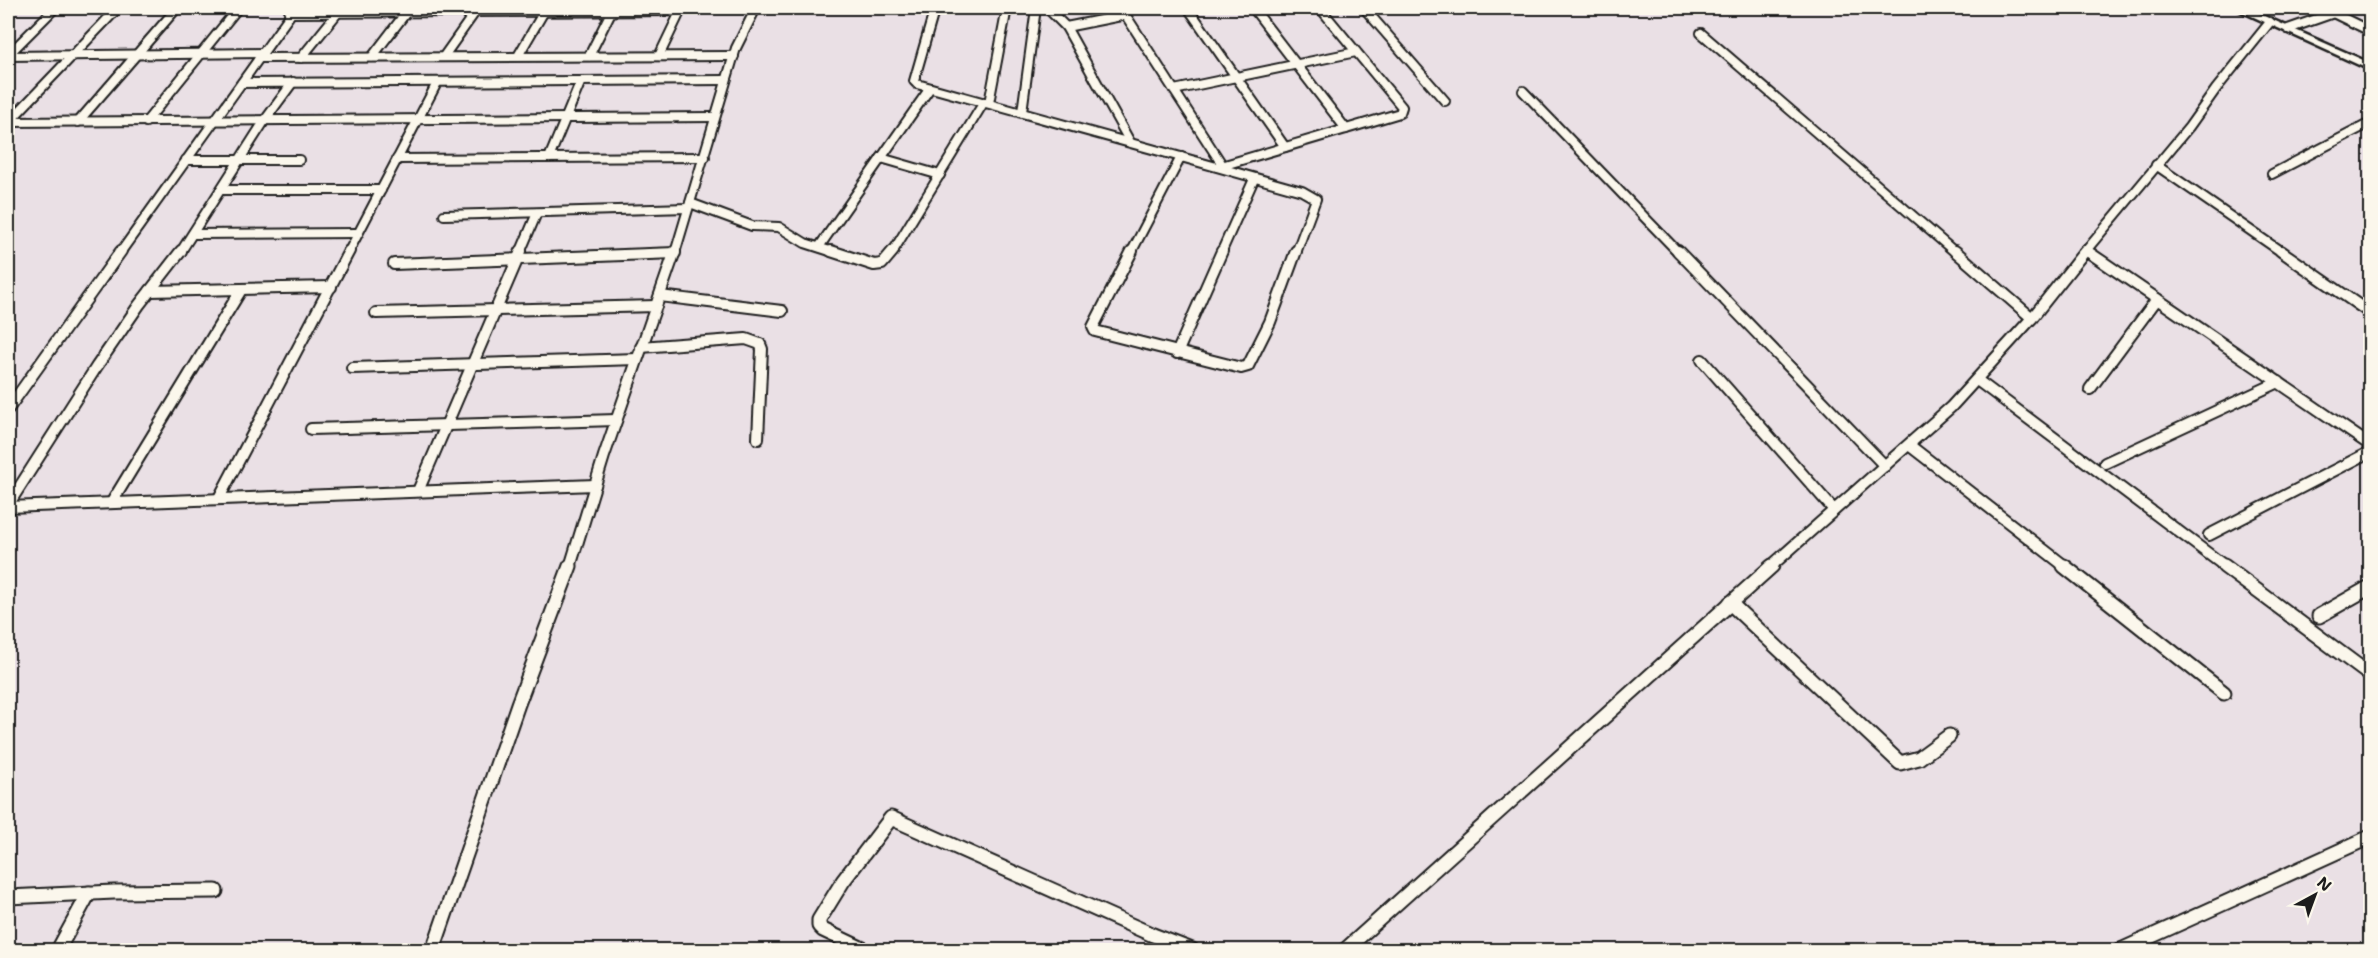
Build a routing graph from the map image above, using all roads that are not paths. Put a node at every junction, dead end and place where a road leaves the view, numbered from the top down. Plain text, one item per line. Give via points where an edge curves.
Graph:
1 (55, 8) edge
2 (118, 8) edge
3 (177, 8) edge
4 (238, 8) edge
5 (756, 8) edge
6 (935, 8) edge
7 (1006, 8) edge
8 (1036, 8) edge
9 (1047, 8) edge
10 (1188, 8) edge
11 (1253, 8) edge
12 (1320, 8) edge
13 (1364, 8) edge
14 (2239, 8) edge
15 (2348, 8) edge
16 (613, 9) edge
17 (681, 9) edge
18 (292, 10) edge
19 (340, 10) edge
20 (408, 10) edge
21 (477, 10) edge
22 (545, 10) edge
23 (1123, 11) edge
24 (2333, 13) junction
25 (2270, 22) junction
26 (1066, 27) junction
27 (2288, 29) junction
28 (2370, 30) edge
29 (1701, 33) dead end
30 (1356, 52) junction
31 (135, 55) junction
32 (198, 55) junction
33 (8, 56) edge
34 (261, 56) junction
35 (444, 56) junction
36 (518, 56) junction
37 (588, 56) junction
38 (659, 56) junction
39 (734, 56) junction
40 (70, 57) junction
41 (372, 57) junction
42 (301, 58) junction
43 (1297, 65) junction
44 (2370, 67) edge
45 (1236, 77) junction
46 (726, 80) junction
47 (581, 81) junction
48 (242, 82) junction
49 (293, 82) junction
50 (437, 83) junction
51 (930, 88) junction
52 (1174, 90) junction
53 (1523, 91) dead end
54 (1445, 101) dead end
55 (987, 103) junction
56 (1022, 112) junction
57 (716, 117) junction
58 (565, 118) junction
59 (417, 119) junction
60 (265, 120) junction
61 (213, 121) junction
62 (8, 122) edge
63 (78, 122) junction
64 (146, 122) junction
65 (2370, 123) edge
66 (1346, 129) junction
67 (1130, 142) junction
68 (1285, 147) junction
69 (705, 157) junction
70 (1180, 157) junction
71 (549, 158) junction
72 (880, 158) junction
73 (240, 159) junction
74 (397, 159) junction
75 (186, 160) junction
76 (299, 160) dead end
77 (2157, 165) junction
78 (1220, 167) junction
79 (2272, 174) dead end
80 (940, 175) junction
81 (1254, 179) junction
82 (221, 190) junction
83 (381, 190) junction
84 (689, 205) junction
85 (537, 213) junction
86 (444, 215) dead end
87 (358, 232) junction
88 (193, 234) junction
89 (819, 247) junction
90 (2086, 251) junction
91 (675, 253) junction
92 (518, 260) junction
93 (394, 264) dead end
94 (331, 287) junction
95 (241, 290) junction
96 (150, 291) junction
97 (2157, 299) junction
98 (658, 301) junction
99 (2369, 309) edge
100 (496, 310) junction
101 (782, 311) dead end
102 (375, 313) dead end
103 (2032, 318) junction
104 (641, 347) junction
105 (1177, 353) junction
106 (637, 359) junction
107 (1702, 360) dead end
108 (471, 365) junction
109 (352, 368) dead end
110 (1977, 380) junction
111 (2279, 382) junction
112 (2090, 389) dead end
113 (8, 409) edge
114 (616, 420) junction
115 (446, 425) junction
116 (311, 429) dead end
117 (758, 439) dead end
118 (1909, 445) junction
119 (2370, 445) edge
120 (2370, 452) edge
121 (2105, 463) dead end
122 (1886, 466) junction
123 (595, 485) junction
124 (418, 491) junction
125 (219, 498) junction
126 (112, 502) junction
127 (8, 506) edge
128 (1834, 510) junction
129 (2209, 535) dead end
130 (2370, 587) edge
131 (1730, 603) junction
132 (2319, 616) dead end
133 (2370, 675) edge
134 (2224, 693) dead end
135 (1949, 736) dead end
136 (2370, 837) edge
137 (216, 891) dead end
138 (89, 893) junction
139 (8, 897) edge
140 (58, 951) edge
141 (433, 951) edge
142 (865, 951) edge
143 (1192, 951) edge
144 (1345, 951) edge
145 (2121, 951) edge

1 - 33 street
2 - 40 street
3 - 31 street
4 - 32 street
5 - 39 street
6 - 51 street via 914,81
7 - 55 street
8 - 56 street
9 - 26 street
10 - 45 street
11 - 43 street
12 - 30 street
13 - 54 street
14 - 25 street
15 - 24 street
16 - 17 street
16 - 22 street
16 - 37 street
17 - 38 street
18 - 19 street
18 - 34 street
19 - 20 street
19 - 42 street
20 - 21 street
20 - 41 street
21 - 22 street
21 - 35 street
22 - 36 street
23 - 26 street
23 - 52 street
24 - 27 street
24 - 28 street
25 - 27 street
25 - 77 street
26 - 67 street
27 - 44 street
29 - 103 street
30 - 43 street
30 - 66 street via 1402,110
31 - 32 street
31 - 40 street
31 - 63 street
32 - 34 street
32 - 64 street
33 - 40 street
34 - 42 street
34 - 48 street
35 - 36 street
35 - 41 street
36 - 37 street
37 - 38 street
38 - 39 street
39 - 46 street
40 - 62 street
41 - 42 street
43 - 45 street
43 - 66 street
45 - 52 street
45 - 68 street
46 - 47 street
46 - 57 street
47 - 50 street
47 - 58 street
48 - 49 street
48 - 61 street
49 - 50 street
49 - 60 street
50 - 59 street
51 - 55 street
51 - 72 street
52 - 78 street
53 - 122 street
55 - 56 street
55 - 80 street
56 - 67 street
57 - 58 street
57 - 69 street
58 - 59 street
58 - 71 street
59 - 60 street
59 - 74 street
60 - 61 street
60 - 73 street
61 - 64 street
61 - 75 street
62 - 63 street
63 - 64 street
65 - 79 street
66 - 68 street
67 - 70 street
68 - 78 street
69 - 71 street
69 - 84 street
70 - 78 street
70 - 105 street via 1093,327 1101,333
71 - 74 street
72 - 80 street
72 - 89 street
73 - 75 street
73 - 76 street
73 - 82 street
74 - 83 street
75 - 113 street
77 - 90 street
77 - 99 street
78 - 81 street
80 - 89 street via 882,264 874,265
81 - 105 street
81 - 105 street via 1309,193 1316,199 1270,322 1248,366 1241,368
82 - 83 street
82 - 88 street
83 - 87 street
84 - 85 street
84 - 89 street via 752,226 779,227
84 - 91 street
85 - 86 street
85 - 92 street
87 - 88 street
87 - 94 street
88 - 96 street
90 - 97 street
90 - 103 street
91 - 92 street
91 - 98 street
92 - 93 street
92 - 100 street
94 - 95 street
94 - 125 street
95 - 96 street
95 - 126 street
96 - 127 street
97 - 111 street
97 - 112 street
98 - 100 street
98 - 101 street
98 - 104 street
100 - 102 street
100 - 108 street
103 - 110 street
104 - 106 street
104 - 117 street via 746,339 760,344
106 - 108 street
106 - 114 street
107 - 128 street
108 - 109 street
108 - 115 street
110 - 118 street
110 - 133 street
111 - 119 street
111 - 121 street
114 - 115 street
114 - 123 street
115 - 116 street
115 - 124 street
118 - 122 street
118 - 134 street
120 - 129 street
122 - 128 street
123 - 124 street
123 - 141 street via 577,548 518,704
124 - 125 street
125 - 126 street
126 - 127 street
128 - 131 street
130 - 132 street
131 - 135 street via 1900,763 1913,761
131 - 144 street
136 - 145 street
137 - 138 street
138 - 139 street
138 - 140 street
142 - 143 street via 823,930 819,920 891,818

